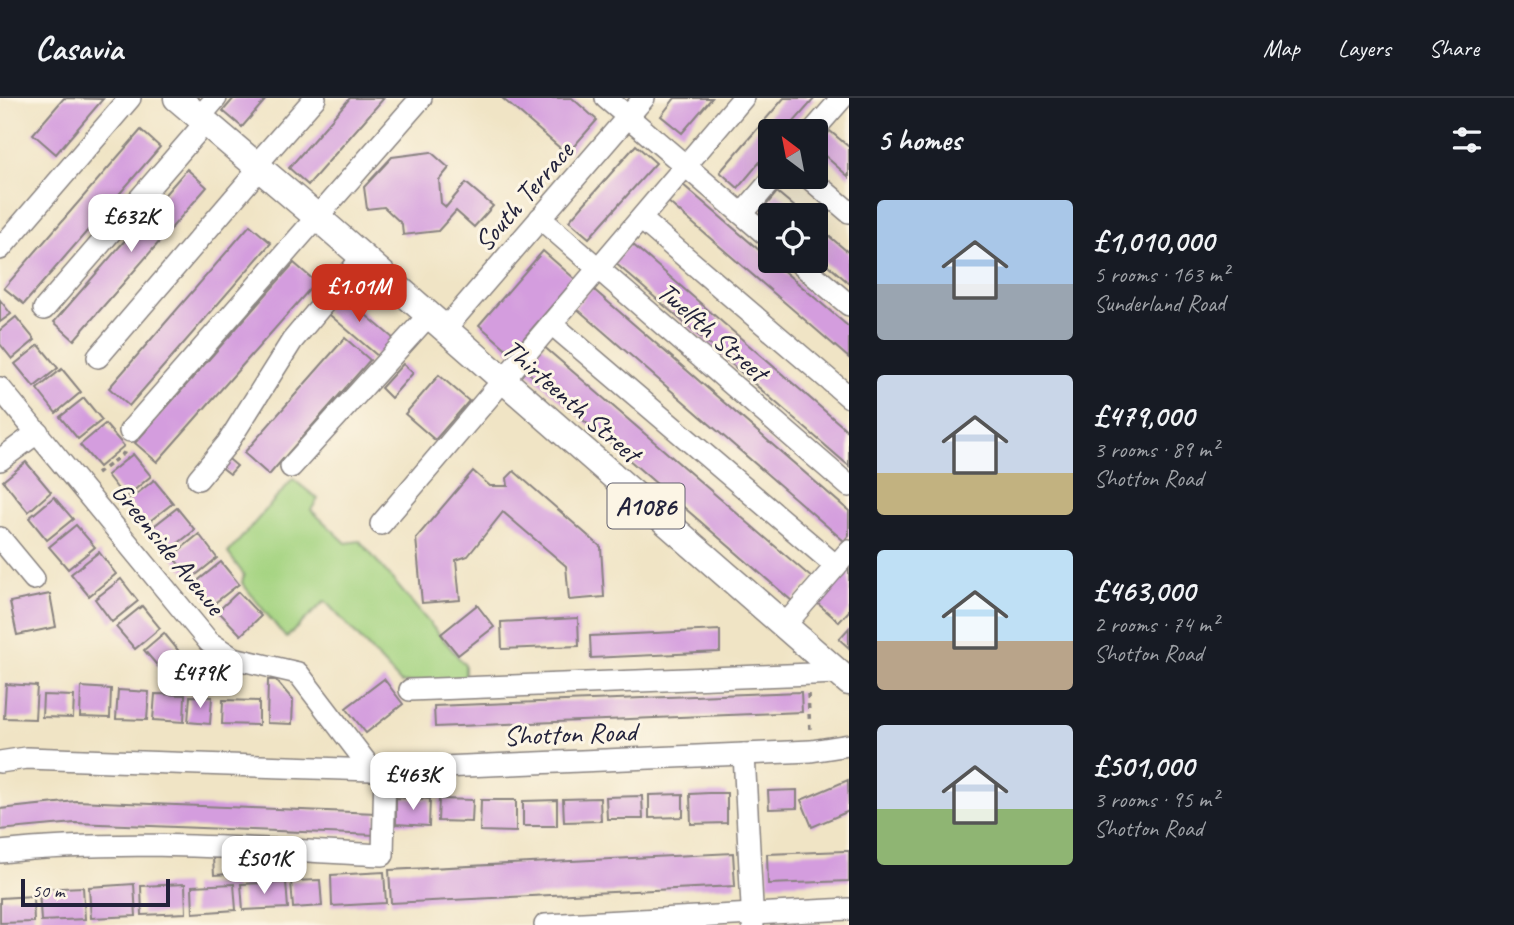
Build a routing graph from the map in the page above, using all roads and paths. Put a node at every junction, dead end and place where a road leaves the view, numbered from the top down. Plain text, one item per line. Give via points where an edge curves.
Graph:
1 (130, 98) edge
2 (177, 98) edge
3 (216, 98) edge
4 (315, 98) edge
5 (421, 98) edge
6 (606, 98) edge
7 (644, 98) edge
8 (743, 98) edge
9 (842, 109) edge
10 (628, 117) junction
11 (828, 120) edge
12 (202, 121) junction
13 (258, 166) junction
14 (686, 166) junction
15 (764, 189) edge
16 (822, 189) edge
17 (849, 212) edge
18 (742, 214) junction
19 (317, 217) junction
20 (540, 218) junction
21 (641, 219) junction
22 (758, 228) edge
23 (0, 249) edge
24 (362, 258) junction
25 (598, 269) junction
26 (811, 273) edge
27 (849, 305) edge
28 (44, 309) dead end
29 (436, 323) junction
30 (552, 324) junction
31 (98, 357) dead end
32 (503, 382) junction
33 (0, 388) edge
34 (849, 397) edge
35 (130, 431) joint
36 (38, 432) junction
37 (0, 460) edge
38 (291, 467) dead end
39 (198, 479) dead end
40 (849, 486) edge
41 (82, 487) junction
42 (381, 524) dead end
43 (0, 538) edge
44 (843, 558) edge
45 (34, 579) dead end
46 (784, 626) junction
47 (807, 674) junction
48 (843, 677) edge
49 (410, 690) dead end
50 (849, 745) edge
51 (811, 751) junction
52 (744, 754) junction
53 (0, 762) edge
54 (379, 769) junction
55 (0, 852) edge
56 (849, 909) edge
57 (753, 920) edge
58 (545, 925) edge

1 - 23 street
2 - 12 main road, A1086
3 - 12 street
4 - 13 street
5 - 19 street
6 - 10 street
7 - 10 street, South Terrace
8 - 14 street
9 - 11 street
10 - 14 street
10 - 20 street, South Terrace
12 - 13 main road, A1086
12 - 28 street
13 - 19 main road, A1086
13 - 31 street
14 - 18 street
14 - 21 street
15 - 18 street
16 - 17 street
18 - 22 street
19 - 24 main road, A1086
19 - 35 street
20 - 25 street, Twelfth Street
20 - 29 street, South Terrace
21 - 25 street
21 - 34 street
24 - 29 main road, A1086
24 - 39 street via 292,341 227,444
25 - 30 street
25 - 40 street, Twelfth Street
26 - 27 street
29 - 32 main road, Thirteenth Street / A1086
29 - 38 street, South Terrace
30 - 32 street
30 - 44 street
32 - 42 street
32 - 46 main road, Thirteenth Street / A1086
33 - 36 street, Greenside Avenue
35 - 41 path via 124,453
36 - 37 street
36 - 41 street, Greenside Avenue
41 - 54 street, Greenside Avenue via 209,642 233,658 298,673
43 - 45 street
44 - 46 street
46 - 48 main road, Thirteenth Street / A1086
47 - 48 street
47 - 49 street
47 - 51 path
50 - 51 street, Shotton Road
51 - 52 street, Shotton Road
52 - 54 street, Shotton Road
52 - 57 street
53 - 54 street, Shotton Road via 26,758
54 - 55 street via 383,855 141,844
56 - 57 street
57 - 58 street

